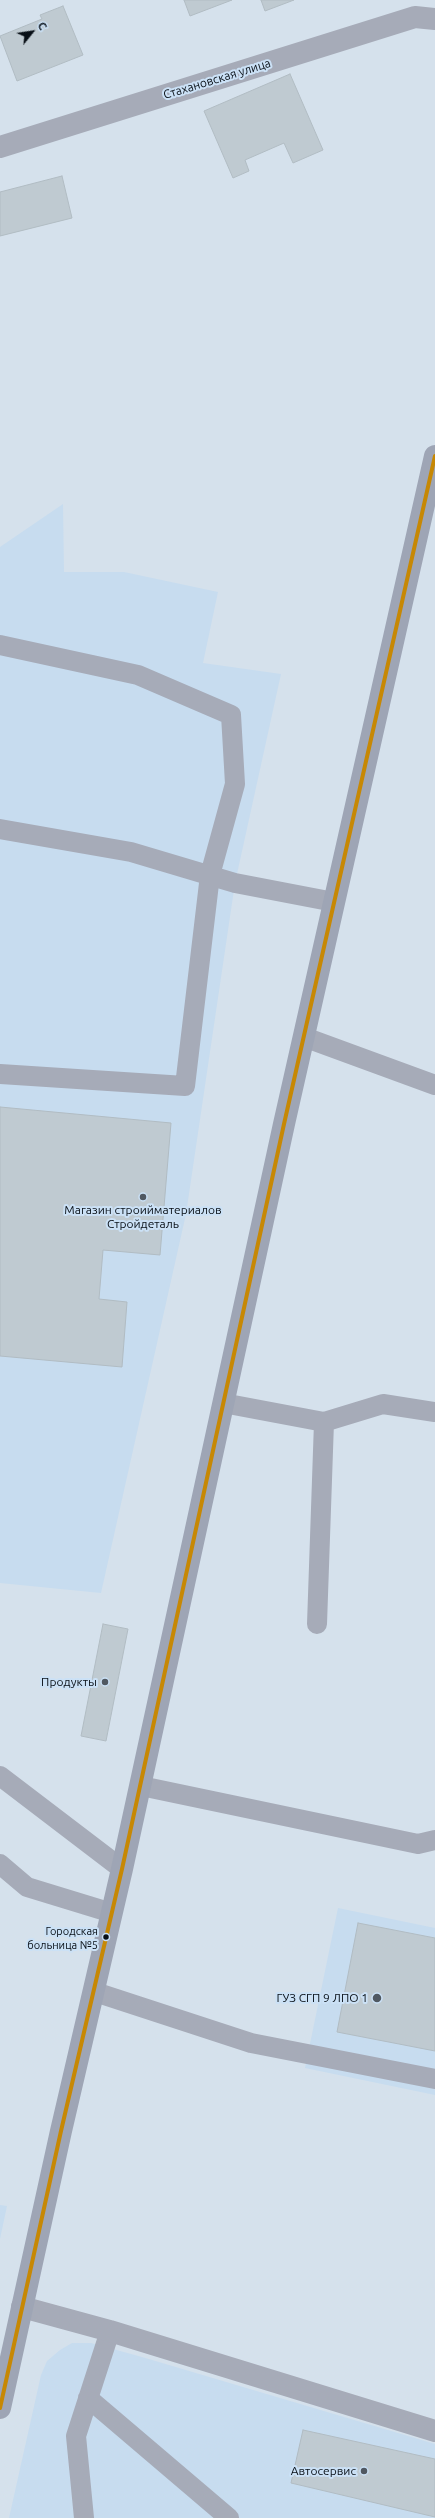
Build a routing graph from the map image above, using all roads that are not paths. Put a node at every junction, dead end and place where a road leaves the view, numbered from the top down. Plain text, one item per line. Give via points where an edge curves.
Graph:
1 (435, 19) edge
2 (1, 143) edge
3 (435, 456) edge
4 (0, 645) edge
5 (0, 829) edge
6 (210, 875) junction
7 (334, 902) junction
8 (304, 1037) junction
9 (0, 1074) edge
10 (435, 1085) edge
11 (223, 1404) junction
12 (435, 1412) edge
13 (324, 1422) junction
14 (317, 1624) dead end
15 (0, 1776) edge
16 (141, 1786) junction
17 (435, 1840) edge
18 (0, 1864) edge
19 (122, 1869) junction
20 (112, 1913) junction
21 (95, 1992) junction
22 (435, 2079) edge
23 (22, 2307) junction
24 (110, 2331) junction
25 (88, 2398) junction
26 (0, 2408) edge
27 (435, 2431) edge
28 (84, 2518) edge
29 (229, 2518) edge

1 - 2 street, Стахановская улица via 415,17
3 - 7 main road
4 - 6 lane via 138,675 231,715 235,784
5 - 6 lane via 131,852
6 - 7 lane
6 - 9 lane via 184,1086
7 - 8 main road
8 - 10 lane
8 - 11 main road
11 - 13 lane
11 - 16 main road
12 - 13 lane via 383,1404
13 - 14 lane
15 - 19 lane
16 - 17 lane via 418,1844
16 - 19 main road
18 - 20 lane via 27,1887
19 - 20 main road
20 - 21 main road
21 - 22 lane via 251,2043
21 - 23 main road
23 - 24 street
23 - 26 main road
24 - 25 lane
24 - 27 street
25 - 28 lane via 76,2436
25 - 29 lane

